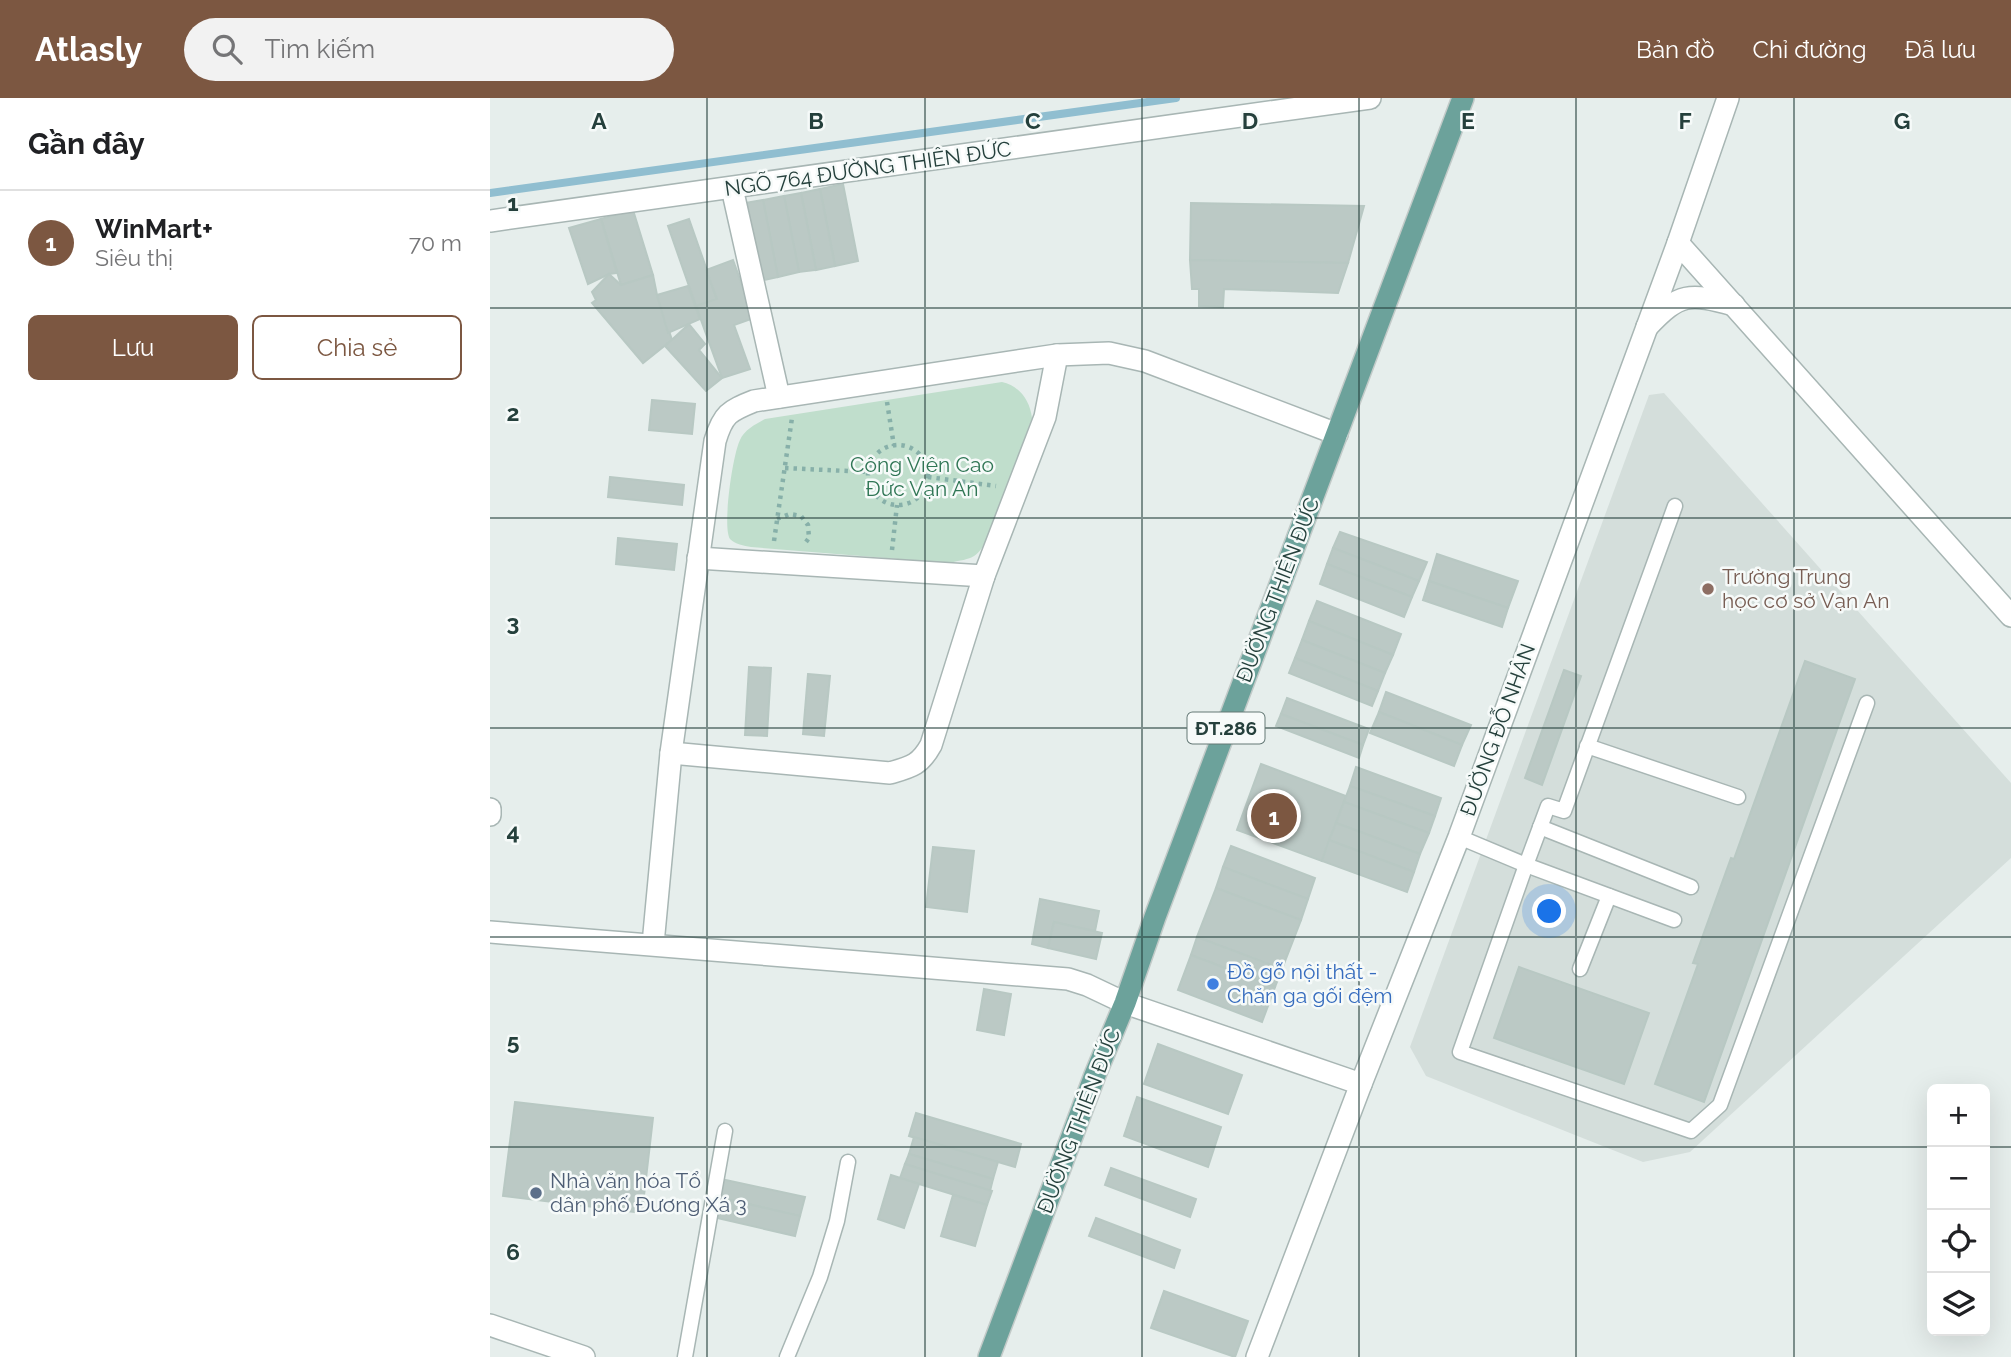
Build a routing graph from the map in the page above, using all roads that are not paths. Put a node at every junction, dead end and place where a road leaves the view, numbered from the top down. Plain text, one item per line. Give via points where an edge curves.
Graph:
1 (1370, 98) edge
2 (1463, 98) edge
3 (1728, 98) edge
4 (732, 188) junction
5 (490, 221) edge
6 (1678, 243) junction
7 (1734, 305) junction
8 (1647, 327) junction
9 (1057, 355) junction
10 (779, 397) junction
11 (1337, 434) junction
12 (1675, 506) dead end
13 (698, 558) junction
14 (985, 576) junction
15 (2011, 616) edge
16 (1867, 703) dead end
17 (1587, 746) junction
18 (671, 753) junction
19 (1738, 797) dead end
20 (490, 809) edge
21 (490, 815) edge
22 (1540, 827) junction
23 (1459, 837) junction
24 (1526, 865) junction
25 (1691, 887) dead end
26 (1609, 897) junction
27 (1674, 920) dead end
28 (490, 932) edge
29 (653, 944) junction
30 (1580, 969) dead end
31 (1125, 1003) junction
32 (1361, 1084) junction
33 (724, 1131) dead end
34 (848, 1162) dead end
35 (490, 1325) edge
36 (583, 1357) edge
37 (685, 1357) edge
38 (787, 1357) edge
39 (989, 1357) edge
40 (1257, 1357) edge

1 - 4 street, NGÕ 764 ĐƯỜNG THIÊN ĐỨC
2 - 11 main road, ĐƯỜNG THIÊN ĐỨC / ĐT.286
3 - 6 street, ĐƯỜNG ĐỖ NHÂN
4 - 5 street, NGÕ 764 ĐƯỜNG THIÊN ĐỨC
4 - 10 street
6 - 7 street
6 - 8 street, ĐƯỜNG ĐỖ NHÂN
7 - 8 street via 1683,299 1664,309
7 - 15 street
8 - 23 street, ĐƯỜNG ĐỖ NHÂN
9 - 10 street
9 - 11 street via 1109,353 1145,361
9 - 14 street via 1045,417
10 - 13 street via 744,405 721,422
11 - 31 main road, ĐƯỜNG THIÊN ĐỨC / ĐT.286
12 - 17 lane
13 - 14 street
13 - 18 street
14 - 18 street via 931,746 910,768 865,772
16 - 24 lane via 1720,1105 1691,1131 1460,1052
17 - 19 lane
17 - 22 lane via 1563,811 1548,806
18 - 29 street
20 - 21 street
22 - 24 lane
22 - 25 lane
23 - 24 lane
23 - 32 street, ĐƯỜNG ĐỖ NHÂN
24 - 26 lane
26 - 27 lane
26 - 30 lane
28 - 29 street
29 - 31 street via 1068,979
31 - 32 street
31 - 39 main road, ĐƯỜNG THIÊN ĐỨC / ĐT.286
32 - 40 street, ĐƯỜNG ĐỖ NHÂN
33 - 37 lane
34 - 38 lane via 838,1221
35 - 36 street

